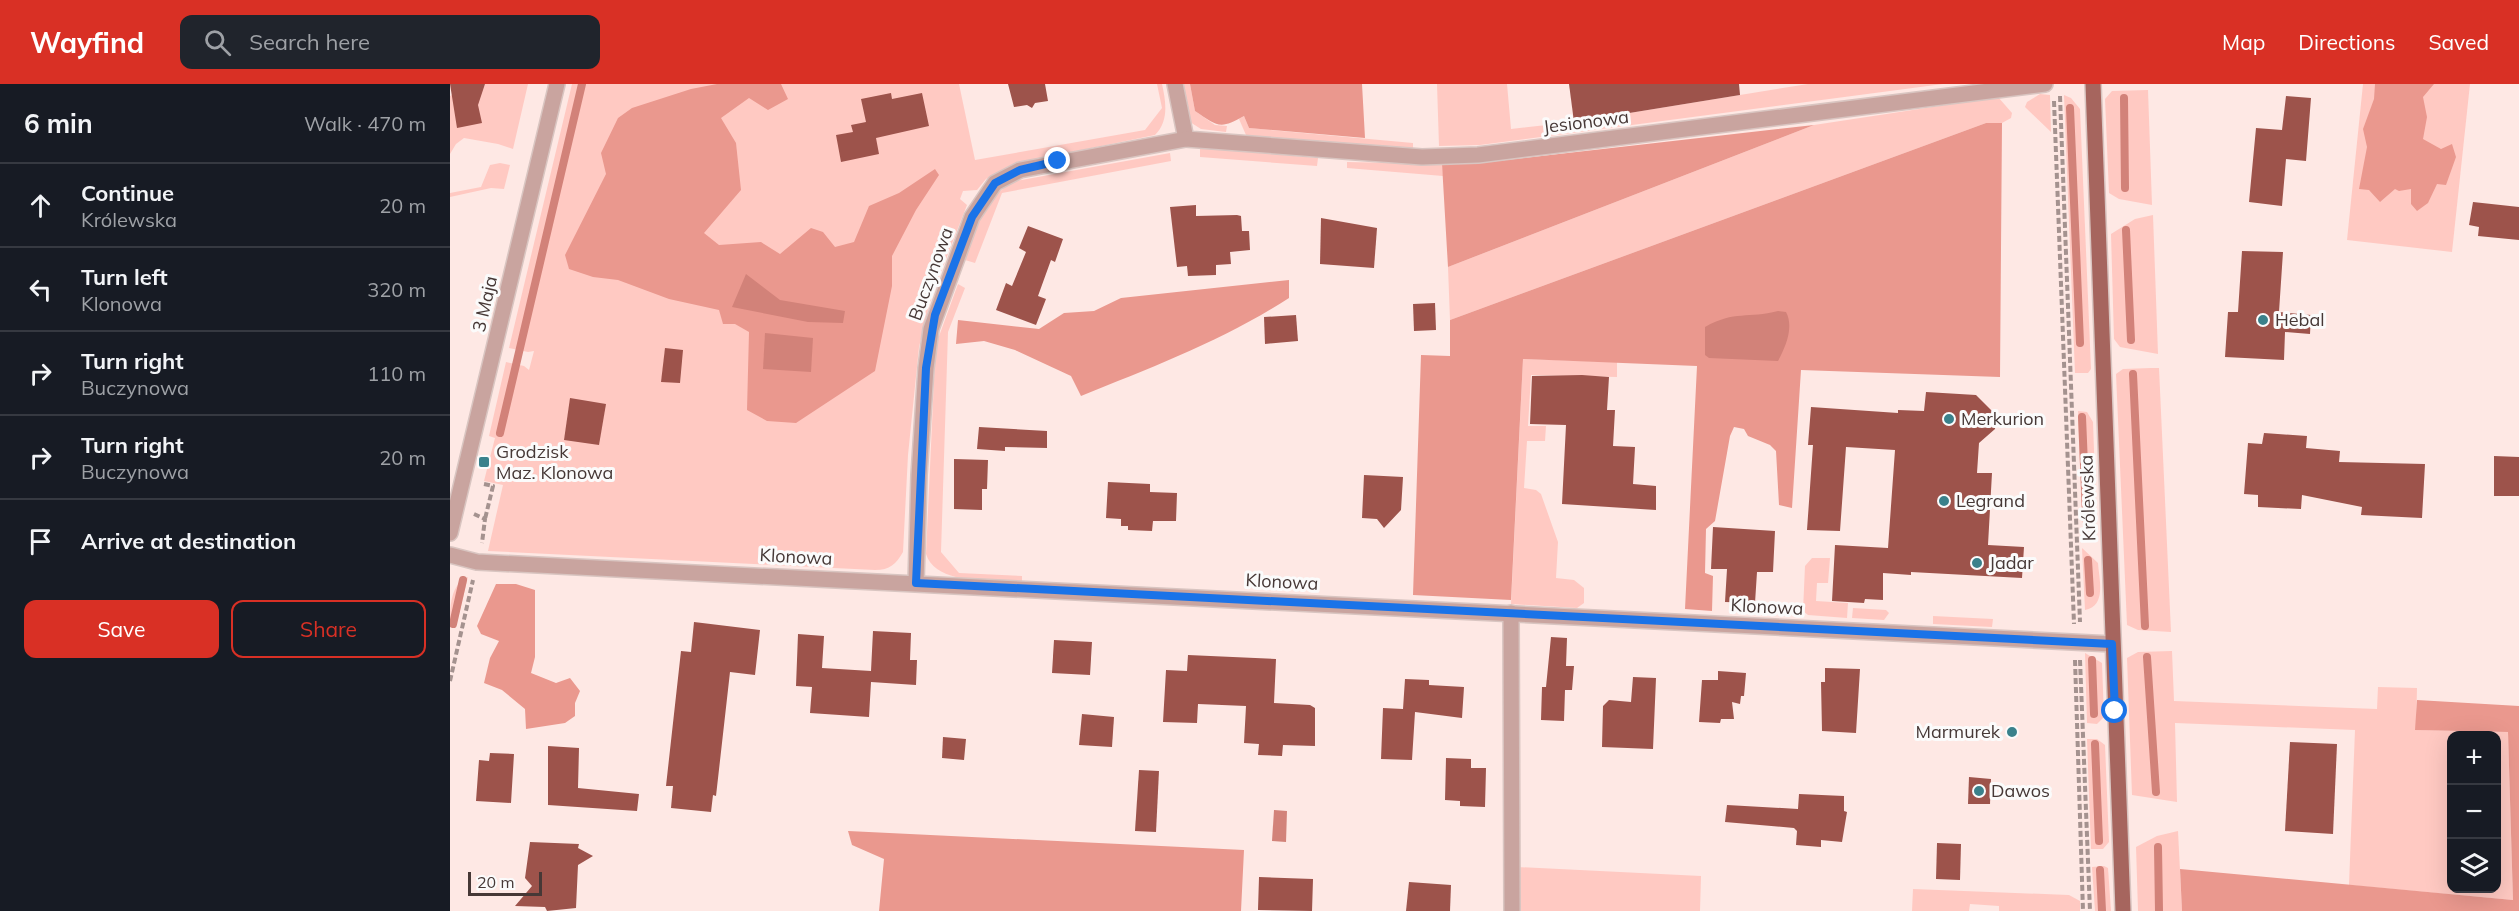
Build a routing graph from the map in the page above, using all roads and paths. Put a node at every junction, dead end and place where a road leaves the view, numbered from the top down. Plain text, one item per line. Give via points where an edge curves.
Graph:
1 (557, 84) edge
2 (1175, 84) edge
3 (2093, 84) edge
4 (2049, 89) edge
5 (2060, 95) dead end
6 (1186, 139) junction
7 (484, 484) dead end
8 (455, 510) junction
9 (485, 519) junction
10 (450, 533) edge
11 (450, 555) edge
12 (477, 562) junction
13 (916, 583) junction
14 (1511, 613) junction
15 (2112, 644) junction
16 (2074, 651) dead end
17 (2080, 651) dead end
18 (450, 681) edge
19 (1512, 911) edge
20 (2083, 911) edge
21 (2090, 911) edge
22 (2123, 911) edge

1 - 8 street, 3 Maja
2 - 6 street
3 - 15 main road, Królewska
4 - 5 path via 2077,630
4 - 6 street, Jesionowa via 1478,155 1422,157
6 - 13 street, Buczynowa via 1020,170 995,183 983,198 935,315 929,342
7 - 9 path via 494,486
8 - 9 path
8 - 10 street, 3 Maja
9 - 12 path
11 - 12 street, Klonowa
12 - 13 street, Klonowa
12 - 18 path
13 - 14 street, Klonowa
14 - 15 street, Klonowa
14 - 19 street
15 - 22 main road, Królewska
16 - 20 path
17 - 21 path

